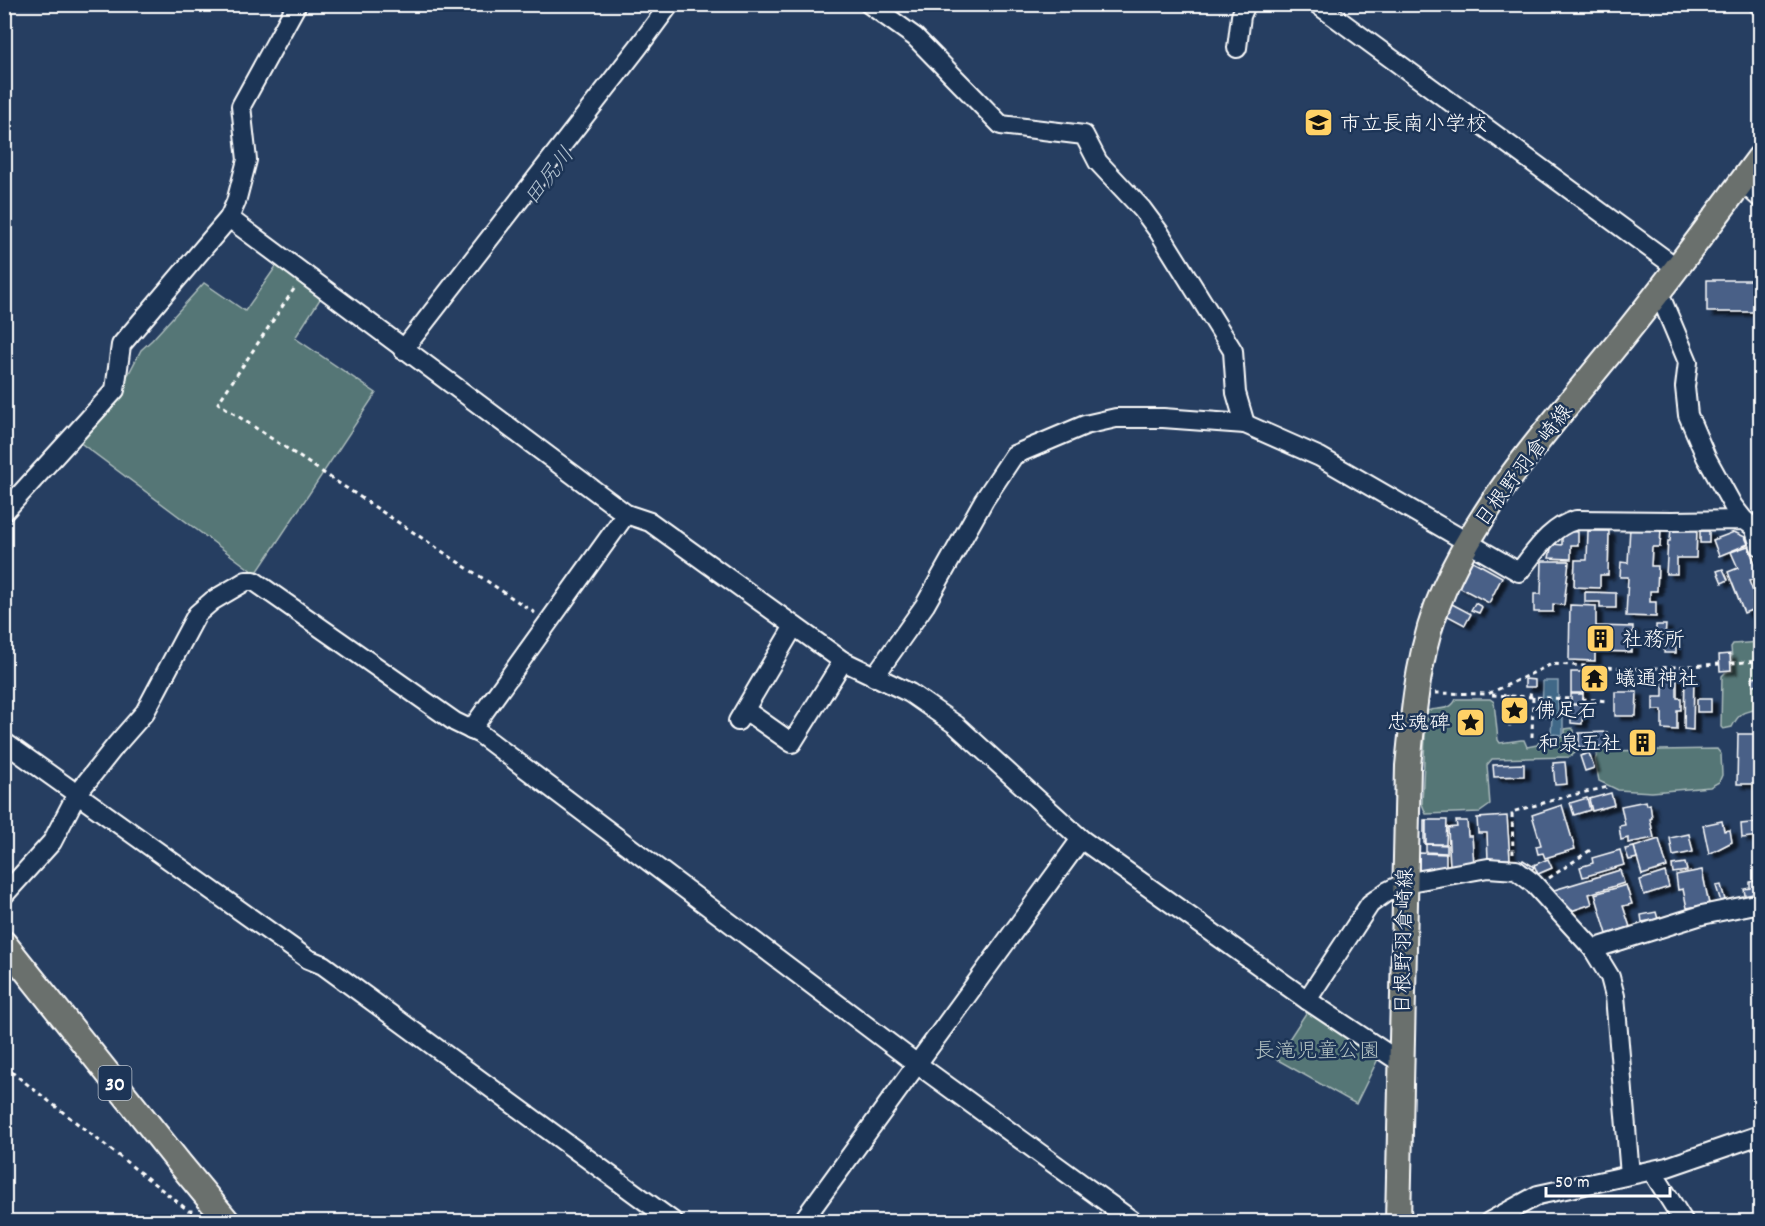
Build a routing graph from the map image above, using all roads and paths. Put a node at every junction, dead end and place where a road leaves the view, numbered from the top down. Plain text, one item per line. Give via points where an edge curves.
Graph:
1 (297, 4) edge
2 (670, 4) edge
3 (869, 4) edge
4 (1246, 4) edge
5 (1317, 4) edge
6 (1237, 48) dead end
7 (1761, 157) edge
8 (1742, 182) junction
9 (1761, 198) edge
10 (229, 218) junction
11 (1677, 268) junction
12 (304, 274) junction
13 (1659, 293) junction
14 (403, 350) junction
15 (1245, 424) junction
16 (4, 512) edge
17 (626, 514) junction
18 (1753, 524) edge
19 (1466, 543) junction
20 (1761, 546) edge
21 (549, 622) junction
22 (795, 626) junction
23 (843, 661) junction
24 (1759, 661) edge
25 (1731, 663) dead end
26 (1720, 664) dead end
27 (1759, 674) edge
28 (874, 676) junction
29 (1531, 688) dead end
30 (1416, 692) junction
31 (1488, 694) junction
32 (1507, 695) junction
33 (1532, 697) junction
34 (1571, 699) dead end
35 (1582, 699) dead end
36 (1610, 701) dead end
37 (1510, 728) dead end
38 (471, 730) junction
39 (1532, 735) dead end
40 (4, 742) edge
41 (1608, 787) dead end
42 (77, 794) junction
43 (1081, 838) junction
44 (1592, 849) dead end
45 (1514, 870) junction
46 (1404, 883) junction
47 (1536, 886) junction
48 (4, 895) edge
49 (1761, 903) edge
50 (4, 942) edge
51 (1593, 949) junction
52 (1307, 1000) junction
53 (1400, 1062) junction
54 (917, 1064) junction
55 (4, 1066) edge
56 (1761, 1135) edge
57 (1652, 1171) junction
58 (1630, 1175) junction
59 (224, 1216) edge
60 (674, 1221) edge
61 (802, 1221) edge
62 (1134, 1221) edge
63 (1398, 1221) edge
64 (1489, 1221) edge
65 (1684, 1221) edge

1 - 10 street via 241,106 247,160
2 - 14 street
3 - 15 street via 915,37 1001,125 1084,135 1098,162 1159,232 1233,351 1236,393
4 - 6 street
5 - 11 street
7 - 8 main road, 日根野羽倉崎線
8 - 9 street
8 - 11 main road, 日根野羽倉崎線
10 - 12 street
10 - 16 street via 122,345 115,390
11 - 13 main road, 日根野羽倉崎線
12 - 14 street
12 - 21 path via 218,403
13 - 18 street via 1688,362 1688,415 1733,506
13 - 19 main road, 日根野羽倉崎線 via 1509,477
14 - 17 street
15 - 19 street via 1320,457
15 - 28 street via 1116,418 1085,425 1014,455 925,605
17 - 21 street
17 - 22 street via 650,522
18 - 19 street via 1576,520 1552,532 1519,572
18 - 20 street
19 - 30 main road, 日根野羽倉崎線 via 1427,636
21 - 38 street
22 - 23 street
22 - 23 street via 742,715 792,743
23 - 28 street
24 - 25 path
24 - 27 path
26 - 31 path via 1642,669 1552,664
28 - 43 street via 910,693 956,725
29 - 33 path
30 - 31 path
30 - 46 main road, 日根野羽倉崎線 via 1408,766
31 - 32 path
32 - 33 path
32 - 37 path
33 - 34 path
33 - 39 path
35 - 36 path
38 - 42 street via 254,581 246,581 197,614 145,712
38 - 54 street
40 - 42 street
41 - 45 path via 1512,812
42 - 48 street via 52,842
42 - 60 street via 308,959 323,965
43 - 52 street
43 - 54 street
44 - 47 path
45 - 46 street via 1488,868
45 - 47 street
46 - 52 street via 1370,904
46 - 53 main road, 日根野羽倉崎線
47 - 51 street
49 - 51 street via 1702,915
50 - 59 main road, 30
51 - 58 street via 1610,977 1615,996
52 - 53 street
53 - 63 main road, 日根野羽倉崎線
54 - 61 street
54 - 62 street
55 - 59 path via 189,1211
56 - 57 street
57 - 58 street
57 - 65 street
58 - 64 street via 1538,1195

